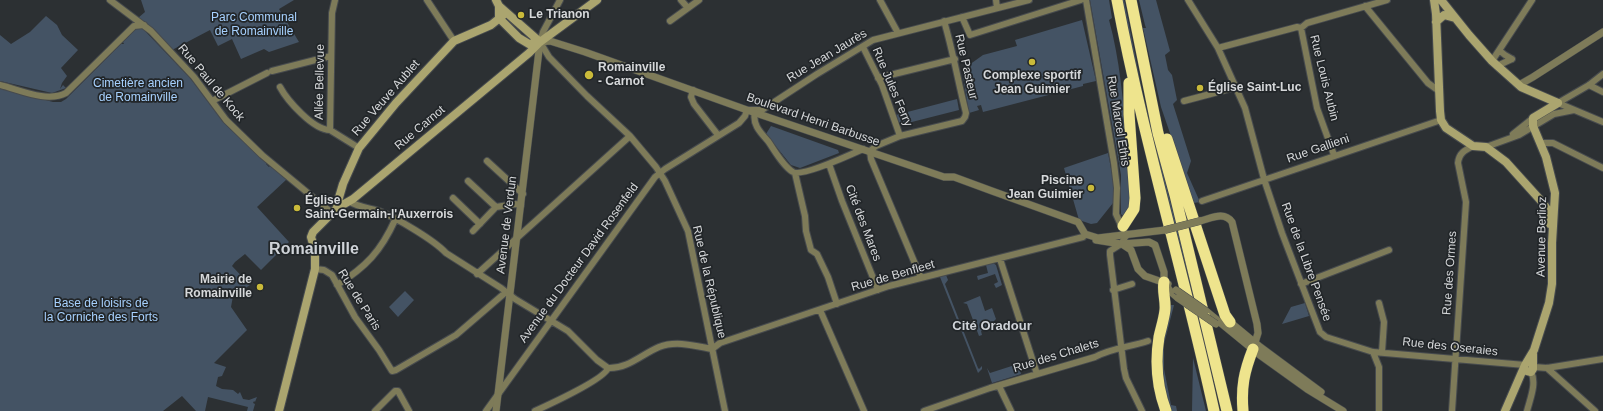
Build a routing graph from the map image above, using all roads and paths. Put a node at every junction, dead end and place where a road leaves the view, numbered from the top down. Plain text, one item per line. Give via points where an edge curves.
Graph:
1 (110, 0) edge
2 (335, 0) edge
3 (426, 0) edge
4 (560, 0) edge
5 (597, 0) edge
6 (681, 0) edge
7 (699, 0) edge
8 (880, 0) edge
9 (996, 0) edge
10 (1029, 0) edge
11 (1081, 0) edge
12 (1086, 0) edge
13 (1117, 0) edge
14 (1131, 0) edge
15 (1188, 0) edge
16 (1387, 0) edge
17 (1434, 0) edge
18 (1442, 0) edge
19 (1532, 0) edge
20 (498, 3) edge
21 (1365, 6) junction
22 (688, 8) junction
23 (997, 8) junction
24 (506, 12) junction
25 (962, 17) junction
26 (499, 18) junction
27 (1455, 18) junction
28 (670, 21) dead end
29 (944, 21) junction
30 (136, 22) junction
31 (1436, 22) junction
32 (1301, 28) junction
33 (1603, 32) edge
34 (898, 33) junction
35 (454, 41) junction
36 (540, 42) junction
37 (863, 47) junction
38 (1218, 48) junction
39 (1500, 51) junction
40 (331, 56) junction
41 (955, 59) junction
42 (1495, 64) junction
43 (1130, 66) junction
44 (1603, 74) edge
45 (878, 78) junction
46 (0, 85) edge
47 (1519, 85) junction
48 (1589, 85) junction
49 (280, 87) dead end
50 (1237, 87) junction
51 (693, 90) junction
52 (1438, 91) junction
53 (1603, 92) edge
54 (1150, 98) junction
55 (1184, 101) dead end
56 (212, 102) junction
57 (1558, 103) junction
58 (1574, 110) junction
59 (746, 112) junction
60 (755, 112) junction
61 (1442, 120) junction
62 (1533, 122) junction
63 (1603, 122) edge
64 (330, 130) junction
65 (718, 135) junction
66 (630, 136) junction
67 (900, 136) junction
68 (1540, 143) junction
69 (1473, 146) junction
70 (1486, 147) junction
71 (359, 148) junction
72 (863, 149) junction
73 (870, 151) junction
74 (1334, 155) junction
75 (487, 162) dead end
76 (829, 164) junction
77 (1603, 168) edge
78 (660, 172) junction
79 (794, 173) junction
80 (1264, 179) junction
81 (468, 181) dead end
82 (523, 194) junction
83 (453, 198) dead end
84 (1555, 198) junction
85 (349, 201) junction
86 (1202, 201) dead end
87 (1543, 203) junction
88 (521, 205) junction
89 (496, 207) junction
90 (334, 210) junction
91 (395, 220) junction
92 (1078, 222) junction
93 (480, 224) junction
94 (1161, 230) junction
95 (473, 231) dead end
96 (1124, 231) junction
97 (1083, 237) junction
98 (516, 239) junction
99 (1552, 243) junction
100 (1121, 244) junction
101 (1155, 245) junction
102 (1389, 250) dead end
103 (1000, 259) junction
104 (315, 268) junction
105 (478, 274) junction
106 (921, 278) junction
107 (1164, 282) junction
108 (1132, 284) dead end
109 (1301, 284) junction
110 (337, 285) junction
111 (878, 290) junction
112 (1113, 290) junction
113 (508, 294) junction
114 (1177, 294) junction
115 (1221, 302) junction
116 (837, 304) junction
117 (1379, 304) dead end
118 (820, 310) junction
119 (1215, 319) junction
120 (551, 320) junction
121 (1230, 322) joint
122 (1148, 341) dead end
123 (1254, 346) junction
124 (712, 349) junction
125 (1121, 349) junction
126 (1373, 352) junction
127 (1382, 352) junction
128 (1455, 359) junction
129 (1603, 359) edge
130 (1529, 367) junction
131 (516, 368) junction
132 (608, 368) junction
133 (1547, 368) junction
134 (1037, 374) junction
135 (499, 380) junction
136 (999, 386) junction
137 (497, 397) junction
138 (279, 411) edge
139 (375, 411) edge
140 (408, 411) edge
141 (486, 411) edge
142 (496, 411) edge
143 (535, 411) edge
144 (725, 411) edge
145 (864, 411) edge
146 (924, 411) edge
147 (1011, 411) edge
148 (1142, 411) edge
149 (1166, 411) edge
150 (1214, 411) edge
151 (1227, 411) edge
152 (1243, 411) edge
153 (1344, 411) edge
154 (1379, 411) edge
155 (1452, 411) edge
156 (1505, 411) edge
157 (1527, 411) edge
158 (1595, 411) edge

1 - 30 street, Rue Paul de Kock
2 - 40 street, Allée Bellevue via 332,13
3 - 35 street
4 - 36 street
5 - 36 main road, Rue Carnot
6 - 22 street
7 - 22 street
8 - 34 street
9 - 23 street
10 - 23 street, Rue Jean Jaurès
11 - 25 street via 970,35
12 - 96 street, Rue Marcel Ethis via 1114,164 1117,188 1116,214
13 - 43 highway
14 - 54 highway
15 - 38 street, Rue de la Libre Pensée
16 - 21 street
17 - 31 main road
18 - 27 main road
19 - 39 street
20 - 24 main road
20 - 26 main road
21 - 32 street via 1307,22
21 - 52 street via 1428,83
22 - 28 street
23 - 25 street, Rue Jean Jaurès
24 - 26 main road, Rue Veuve Aublet
24 - 36 main road
25 - 29 street, Rue Jean Jaurès
26 - 35 main road, Rue Veuve Aublet via 484,29
26 - 36 main road via 519,38 529,44
27 - 31 main road via 1444,15
27 - 42 main road
29 - 34 street, Rue Jean Jaurès
29 - 41 street, Rue Pasteur
30 - 46 street via 61,96 54,98
30 - 56 street, Rue Paul de Kock via 145,26 190,73
31 - 52 main road
32 - 38 street
32 - 74 street, Rue Louis Aubin via 1317,108
33 - 47 street
34 - 37 street, Rue Jean Jaurès via 873,40
35 - 71 main road, Rue Veuve Aublet via 396,103
36 - 51 street, Boulevard Henri Barbusse via 562,45
36 - 66 street, Rue de la République via 549,57
36 - 82 street, Avenue de Verdun
36 - 85 main road, Rue Carnot via 530,53
37 - 45 street, Rue Jules Ferry
37 - 59 street, Rue Jean Jaurès via 762,110
38 - 50 street, Rue de la Libre Pensée
39 - 42 street
39 - 42 street via 1512,59
40 - 56 street via 269,72
40 - 64 street, Allée Bellevue
41 - 45 street
41 - 67 street, Rue Pasteur via 965,117 962,121
42 - 47 main road
43 - 96 highway via 1129,114 1135,198 1134,209
43 - 150 highway
44 - 48 street
45 - 67 street, Rue Jules Ferry
47 - 57 main road
48 - 53 street
48 - 57 street
49 - 64 street via 298,111 326,130
50 - 55 street
50 - 80 street, Rue de la Libre Pensée via 1246,108
51 - 59 street, Boulevard Henri Barbusse
51 - 65 street via 691,97 694,104
52 - 61 main road
54 - 115 highway via 1158,106
54 - 151 highway
56 - 90 street, Rue Paul de Kock via 226,120 265,158
57 - 58 street
57 - 62 main road
58 - 62 street
58 - 63 street
59 - 60 street, Boulevard Henri Barbusse
59 - 65 street via 739,123
60 - 72 street, Boulevard Henri Barbusse
60 - 79 street via 753,118 757,128
61 - 69 main road via 1450,132
61 - 74 street, Rue Gallieni
62 - 68 main road, Avenue Berlioz
62 - 70 street via 1519,135
64 - 71 street, Allée Bellevue
65 - 78 street
66 - 78 street, Rue de la République
66 - 98 street
67 - 73 street
68 - 77 street via 1553,143
68 - 84 main road, Avenue Berlioz via 1548,164
69 - 70 main road
69 - 128 street, Rue des Ormes via 1462,152 1458,158 1466,202
70 - 87 main road via 1506,162
71 - 90 main road, Rue Veuve Aublet
72 - 73 street, Boulevard Henri Barbusse
72 - 76 street
73 - 92 street, Boulevard Henri Barbusse
73 - 106 street via 871,159
74 - 80 street, Rue Gallieni
75 - 82 street
76 - 79 street
76 - 111 street, Cité des Mares
78 - 120 street, Avenue du Docteur David Rosenfeld
78 - 124 street, Rue de la République via 688,231
79 - 116 street via 811,250 817,254 823,266
80 - 86 street, Rue Gallieni
80 - 109 street, Rue de la Libre Pensée
81 - 89 street
82 - 88 street, Avenue de Verdun
83 - 93 street
84 - 87 main road
84 - 99 main road, Avenue Berlioz
85 - 90 main road, Rue Carnot
85 - 91 street
87 - 99 main road via 1549,217
88 - 89 street
88 - 98 street, Avenue de Verdun
89 - 93 street
90 - 104 main road, Rue Carnot via 314,230 312,237
91 - 105 street
91 - 110 street via 376,254 367,264
92 - 96 street, Boulevard Henri Barbusse via 1085,234 1098,238
92 - 97 street
93 - 95 street
94 - 96 street, Boulevard Henri Barbusse
94 - 101 street
94 - 123 street, Boulevard Henri Barbusse, bridge via 1223,215 1228,217 1232,222 1257,324 1258,333
96 - 100 street
97 - 100 street
97 - 103 street, Rue de Benfleet
98 - 105 street
98 - 113 street, Avenue de Verdun
99 - 130 main road, Avenue Berlioz via 1552,284 1549,303
100 - 101 street via 1149,242
100 - 107 street via 1131,250 1138,269 1145,276
100 - 112 street via 1110,251
101 - 107 street via 1164,272
102 - 109 street
103 - 106 street, Rue de Benfleet
103 - 134 street
104 - 110 street, Rue de Paris via 328,271
104 - 138 main road
105 - 113 street
106 - 111 street, Rue de Benfleet
107 - 114 street via 1170,291
107 - 149 highway via 1165,309 1157,367 1158,382
108 - 112 street
109 - 126 street, Rue de la Libre Pensée via 1320,332 1326,337
110 - 113 street, Rue de Paris via 355,317 392,370 456,335
111 - 116 street, Rue de Benfleet
112 - 125 street
113 - 120 street
113 - 135 street, Avenue de Verdun
114 - 119 street, bridge
114 - 119 street, bridge
115 - 119 street
115 - 121 highway
116 - 118 street, Rue de Benfleet
117 - 127 street via 1384,322
118 - 124 street, Rue de Benfleet via 720,343
118 - 145 street
119 - 123 street via 1232,334
120 - 131 street, Avenue du Docteur David Rosenfeld
120 - 132 street via 568,331
121 - 123 street
122 - 125 street, Rue des Chalets
123 - 152 highway via 1244,372
123 - 153 street via 1307,389
124 - 132 street via 673,344 659,347 628,364
124 - 144 street, Rue de la République
125 - 134 street, Rue des Chalets
125 - 148 street via 1126,378
126 - 127 street, Rue des Oseraies
126 - 154 street via 1378,363
127 - 128 street, Rue des Oseraies
128 - 130 street, Rue des Oseraies
128 - 155 street, Rue des Ormes
129 - 133 street, Rue des Oseraies
130 - 133 street, Rue des Oseraies
130 - 156 main road, Avenue Berlioz via 1517,384
130 - 157 street via 1534,382
131 - 135 street, Avenue du Docteur David Rosenfeld
131 - 137 street, Avenue du Docteur David Rosenfeld
132 - 143 street via 606,373 589,384
133 - 158 street
134 - 136 street, Rue des Chalets
135 - 137 street, Avenue de Verdun
136 - 146 street, Rue des Chalets
136 - 147 street
137 - 141 street, Avenue du Docteur David Rosenfeld
137 - 142 street, Avenue de Verdun
139 - 140 street via 395,391 398,391

